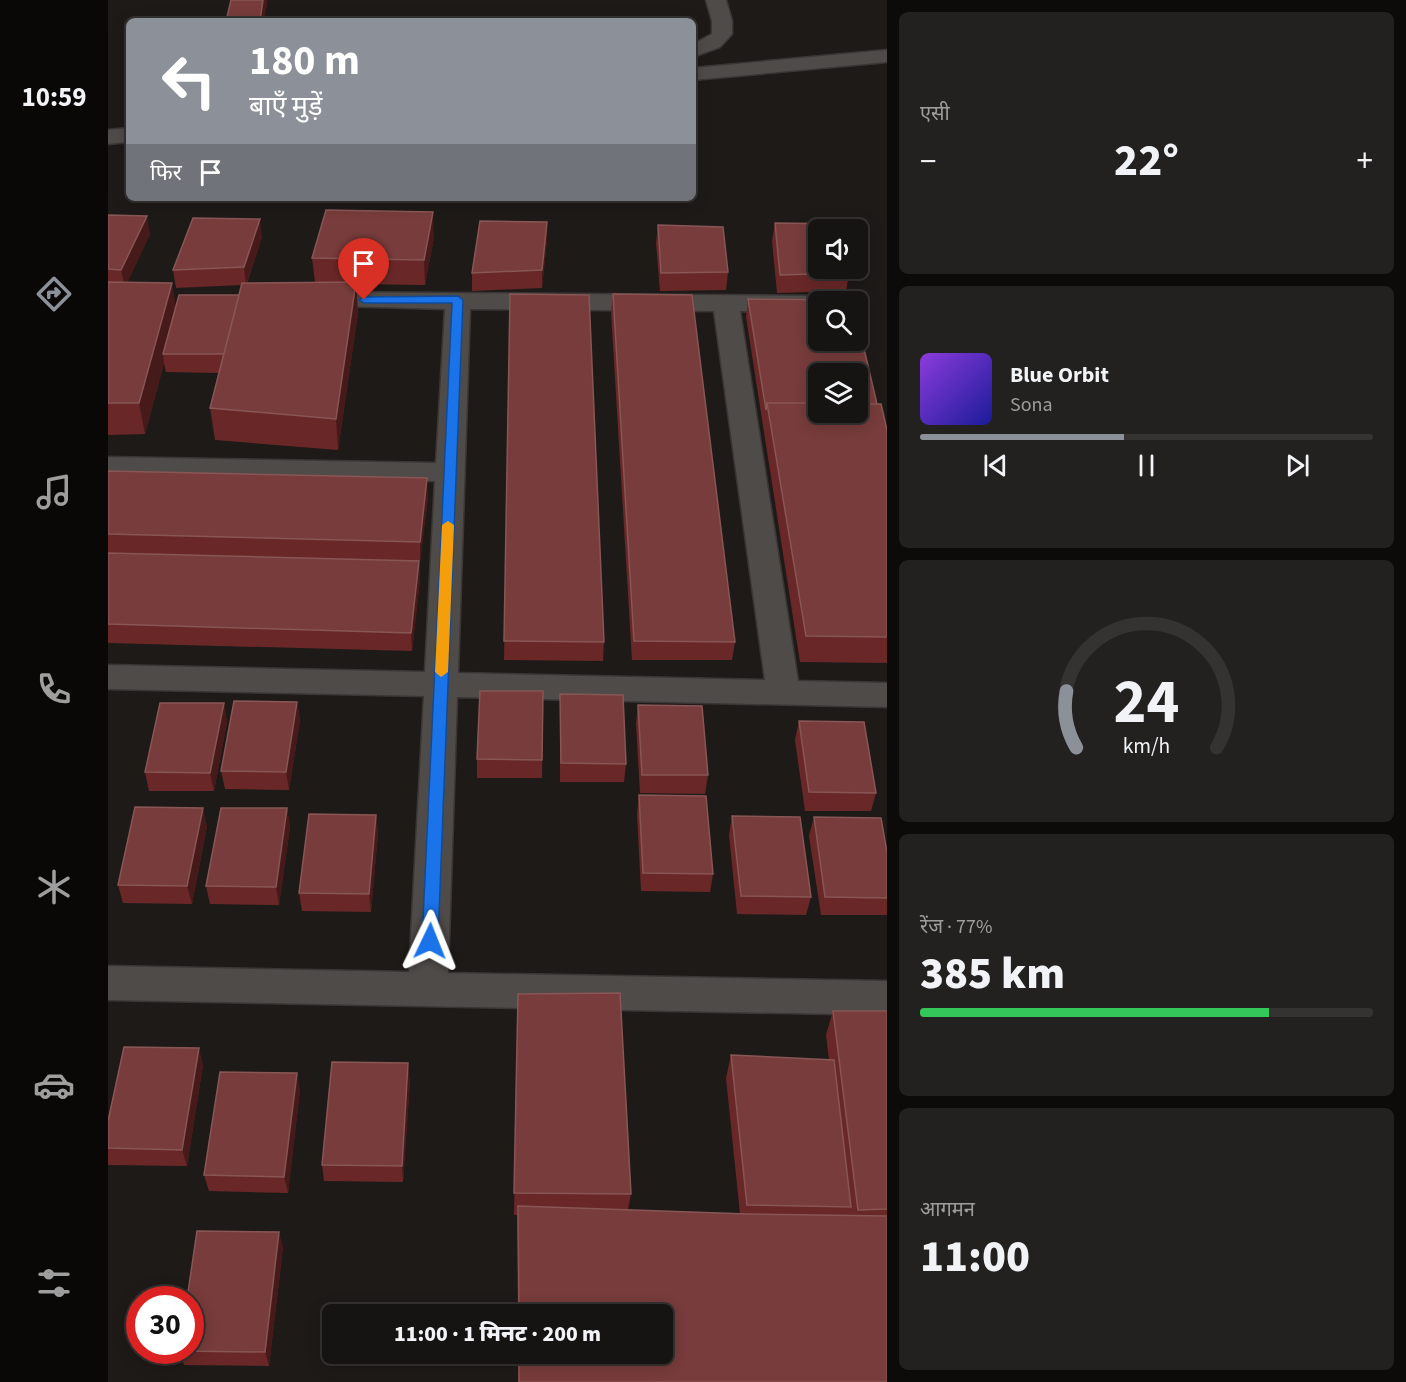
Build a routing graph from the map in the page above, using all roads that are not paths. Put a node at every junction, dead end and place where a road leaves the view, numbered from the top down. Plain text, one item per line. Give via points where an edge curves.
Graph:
1 (716, 0) edge
2 (696, 50) edge
3 (887, 56) edge
4 (887, 68) edge
5 (696, 74) edge
6 (696, 86) edge
7 (126, 123) edge
8 (108, 124) edge
9 (126, 135) edge
10 (108, 137) edge
11 (294, 300) edge
12 (458, 300) junction
13 (726, 303) junction
14 (808, 304) edge
15 (108, 466) edge
16 (450, 472) junction
17 (108, 676) edge
18 (441, 682) junction
19 (783, 692) junction
20 (887, 695) edge
21 (108, 983) edge
22 (428, 988) junction
23 (887, 998) edge

1 - 2 street via 723,36 718,42
3 - 5 street
4 - 6 street
7 - 8 street
9 - 10 street
11 - 12 street
12 - 13 street
12 - 16 street
13 - 14 street
13 - 19 street
15 - 16 street
16 - 18 street
17 - 18 street
18 - 19 street
18 - 22 street
19 - 20 street
21 - 22 street
22 - 23 street

